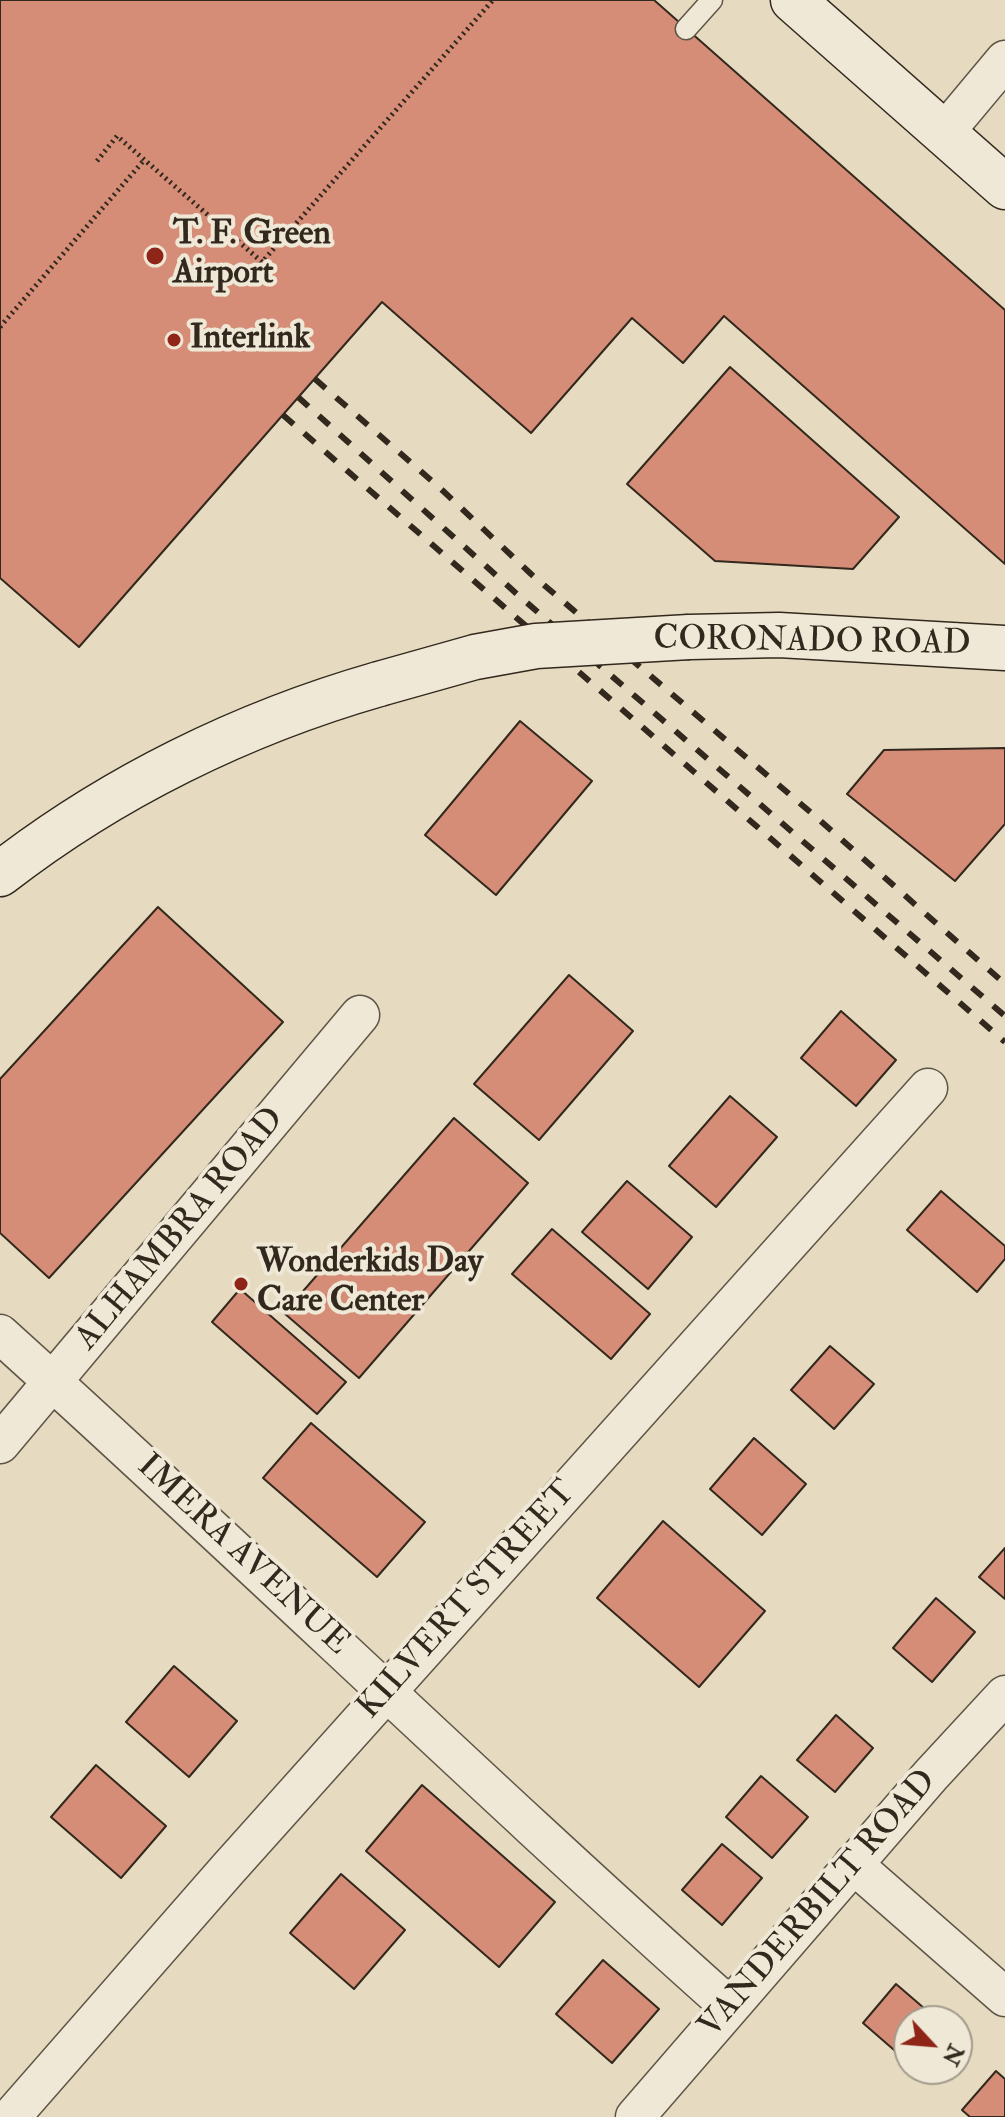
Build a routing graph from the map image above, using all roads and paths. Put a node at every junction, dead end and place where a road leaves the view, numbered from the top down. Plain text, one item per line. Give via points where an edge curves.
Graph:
1 (493, 0) edge
2 (712, 0) edge
3 (793, 0) edge
4 (686, 29) dead end
5 (1005, 60) edge
6 (944, 133) junction
7 (145, 159) junction
8 (97, 161) dead end
9 (1005, 187) edge
10 (0, 327) edge
11 (1005, 648) edge
12 (0, 874) edge
13 (360, 1015) dead end
14 (928, 1088) dead end
15 (0, 1334) edge
16 (53, 1383) junction
17 (0, 1444) edge
18 (388, 1691) junction
19 (1005, 1695) edge
20 (853, 1864) junction
21 (1005, 1997) edge
22 (730, 2007) junction
23 (11, 2117) edge
24 (635, 2117) edge

1 - 7 path via 262,262
2 - 4 lane
3 - 6 street
5 - 6 street
6 - 9 street
7 - 8 path via 117,136
7 - 10 path
11 - 12 street, CORONADO ROAD, bridge via 779,635 536,646 475,657 337,696 225,739 102,802
13 - 16 street, ALHAMBRA ROAD
14 - 18 street, KILVERT STREET
15 - 16 street, IMERA AVENUE
16 - 17 street, ALHAMBRA ROAD
16 - 18 street, IMERA AVENUE
18 - 22 street, IMERA AVENUE via 569,1864
18 - 23 street, KILVERT STREET
19 - 20 street, VANDERBILT ROAD
20 - 21 street
20 - 22 street, VANDERBILT ROAD
22 - 24 street, VANDERBILT ROAD

